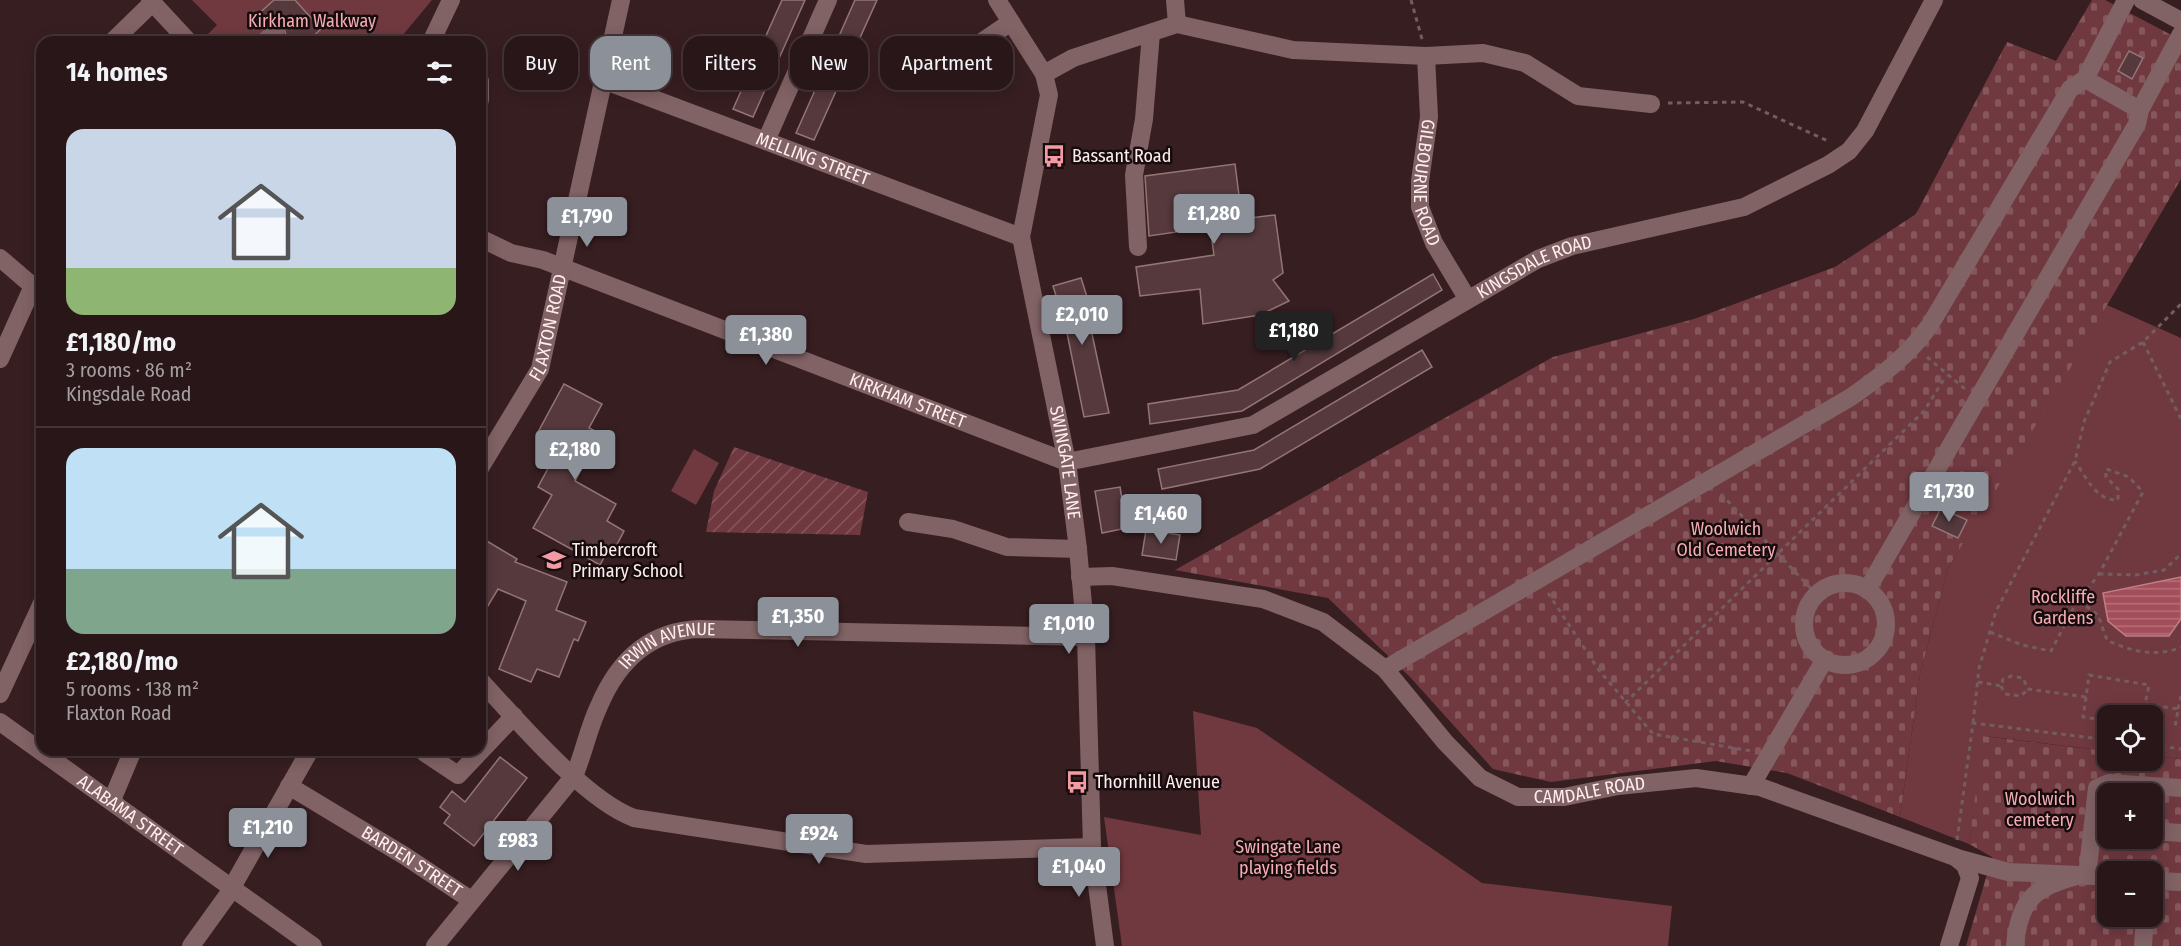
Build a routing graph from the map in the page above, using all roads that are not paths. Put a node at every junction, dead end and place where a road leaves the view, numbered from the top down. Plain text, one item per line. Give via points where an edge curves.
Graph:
1 (451, 0) edge
2 (621, 0) edge
3 (828, 0) edge
4 (997, 0) edge
5 (1175, 0) edge
6 (1934, 0) edge
7 (2126, 0) edge
8 (2142, 0) edge
9 (151, 1) edge
10 (2181, 21) edge
11 (1011, 22) junction
12 (1177, 24) junction
13 (1151, 33) junction
14 (2181, 34) edge
15 (118, 36) edge
16 (183, 36) edge
17 (434, 36) edge
18 (613, 36) edge
19 (992, 36) edge
20 (1426, 56) junction
21 (1044, 74) junction
22 (2085, 79) junction
23 (601, 90) edge
24 (630, 90) edge
25 (1651, 104) road end
26 (2140, 110) junction
27 (766, 141) junction
28 (1021, 237) junction
29 (486, 241) edge
30 (1138, 247) dead end
31 (0, 258) edge
32 (564, 269) junction
33 (36, 288) edge
34 (36, 294) edge
35 (1467, 298) junction
36 (0, 359) edge
37 (486, 458) edge
38 (1067, 462) junction
39 (908, 522) dead end
40 (1078, 549) junction
41 (1080, 577) junction
42 (1867, 590) junction
43 (36, 616) edge
44 (1086, 637) junction
45 (1825, 659) junction
46 (1385, 669) junction
47 (486, 686) edge
48 (0, 694) edge
49 (514, 716) junction
50 (0, 722) edge
51 (486, 746) edge
52 (36, 747) edge
53 (48, 756) edge
54 (130, 756) edge
55 (306, 756) edge
56 (430, 756) edge
57 (476, 756) edge
58 (573, 776) junction
59 (289, 786) junction
60 (1751, 786) junction
61 (2163, 787) edge
62 (2181, 788) edge
63 (111, 800) junction
64 (2163, 832) edge
65 (2181, 833) edge
66 (2097, 836) edge
67 (1092, 847) junction
68 (1955, 857) junction
69 (2084, 876) junction
70 (2097, 877) edge
71 (2163, 881) edge
72 (2181, 882) edge
73 (231, 887) junction
74 (471, 900) junction
75 (2144, 927) edge
76 (191, 946) edge
77 (313, 946) edge
78 (435, 946) edge
79 (1105, 946) edge
80 (1949, 946) edge
81 (2015, 946) edge
82 (2143, 946) edge

1 - 17 street
2 - 18 street, FLAXTON ROAD
3 - 27 street
4 - 11 street, SWINGATE LANE
5 - 12 street
6 - 35 street, KINGSDALE ROAD via 1865,131 1849,151 1828,165 1744,207 1572,246 1538,259
7 - 22 street
8 - 10 street
9 - 15 street
9 - 16 street
11 - 19 street
11 - 21 street, SWINGATE LANE
12 - 13 street
12 - 20 street via 1293,50
13 - 21 street via 1073,58
13 - 30 street via 1144,119 1134,175
14 - 26 street
20 - 25 street via 1484,52 1525,63 1578,96
20 - 35 street, GILBOURNE ROAD via 1429,117 1420,207 1434,243
21 - 28 street, SWINGATE LANE via 1049,95
22 - 26 street
22 - 46 street via 2070,89 1916,345 1890,370 1851,398
23 - 32 street, FLAXTON ROAD
24 - 27 street, MELLING STREET
26 - 42 street via 2137,124
27 - 28 street, MELLING STREET
28 - 38 street, SWINGATE LANE
29 - 32 street, KIRKHAM STREET
31 - 33 street
32 - 37 street, FLAXTON ROAD via 540,369
32 - 38 street, KIRKHAM STREET
34 - 36 street
35 - 38 street, KINGSDALE ROAD via 1253,425
38 - 40 street, SWINGATE LANE
39 - 40 street via 953,529 1007,547
40 - 41 street, SWINGATE LANE
41 - 44 street, SWINGATE LANE
41 - 46 street, CAMDALE ROAD via 1112,576 1263,599 1323,622
42 - 45 street via 1884,611 1885,631 1878,649 1856,664 1842,665
42 - 45 street via 1841,584 1817,595 1806,612 1809,645
43 - 48 street
44 - 58 street, IRWIN AVENUE via 679,630 662,634 628,661 599,705
44 - 67 street, SWINGATE LANE
45 - 60 street
46 - 60 street, CAMDALE ROAD via 1480,778 1518,796 1564,797 1618,786 1696,778
47 - 49 street
49 - 51 street
49 - 58 street
50 - 52 street, ALABAMA STREET
53 - 63 street, ALABAMA STREET
54 - 63 street
55 - 59 street
56 - 57 street via 458,775
58 - 67 street via 608,805 634,818 859,854
58 - 74 street, IRWIN AVENUE
59 - 73 street
59 - 74 street, BARDEN STREET
60 - 68 street, CAMDALE ROAD
61 - 62 street
63 - 73 street, ALABAMA STREET
64 - 65 street
66 - 69 street
67 - 79 street, SWINGATE LANE
68 - 69 street, CAMDALE ROAD via 2008,872
68 - 80 street via 1965,864 1970,878
69 - 70 street, CAMDALE ROAD
69 - 81 street via 2057,881 2029,900 2018,918
71 - 72 street
73 - 76 street
73 - 77 street, ALABAMA STREET
74 - 78 street, IRWIN AVENUE
75 - 82 street

